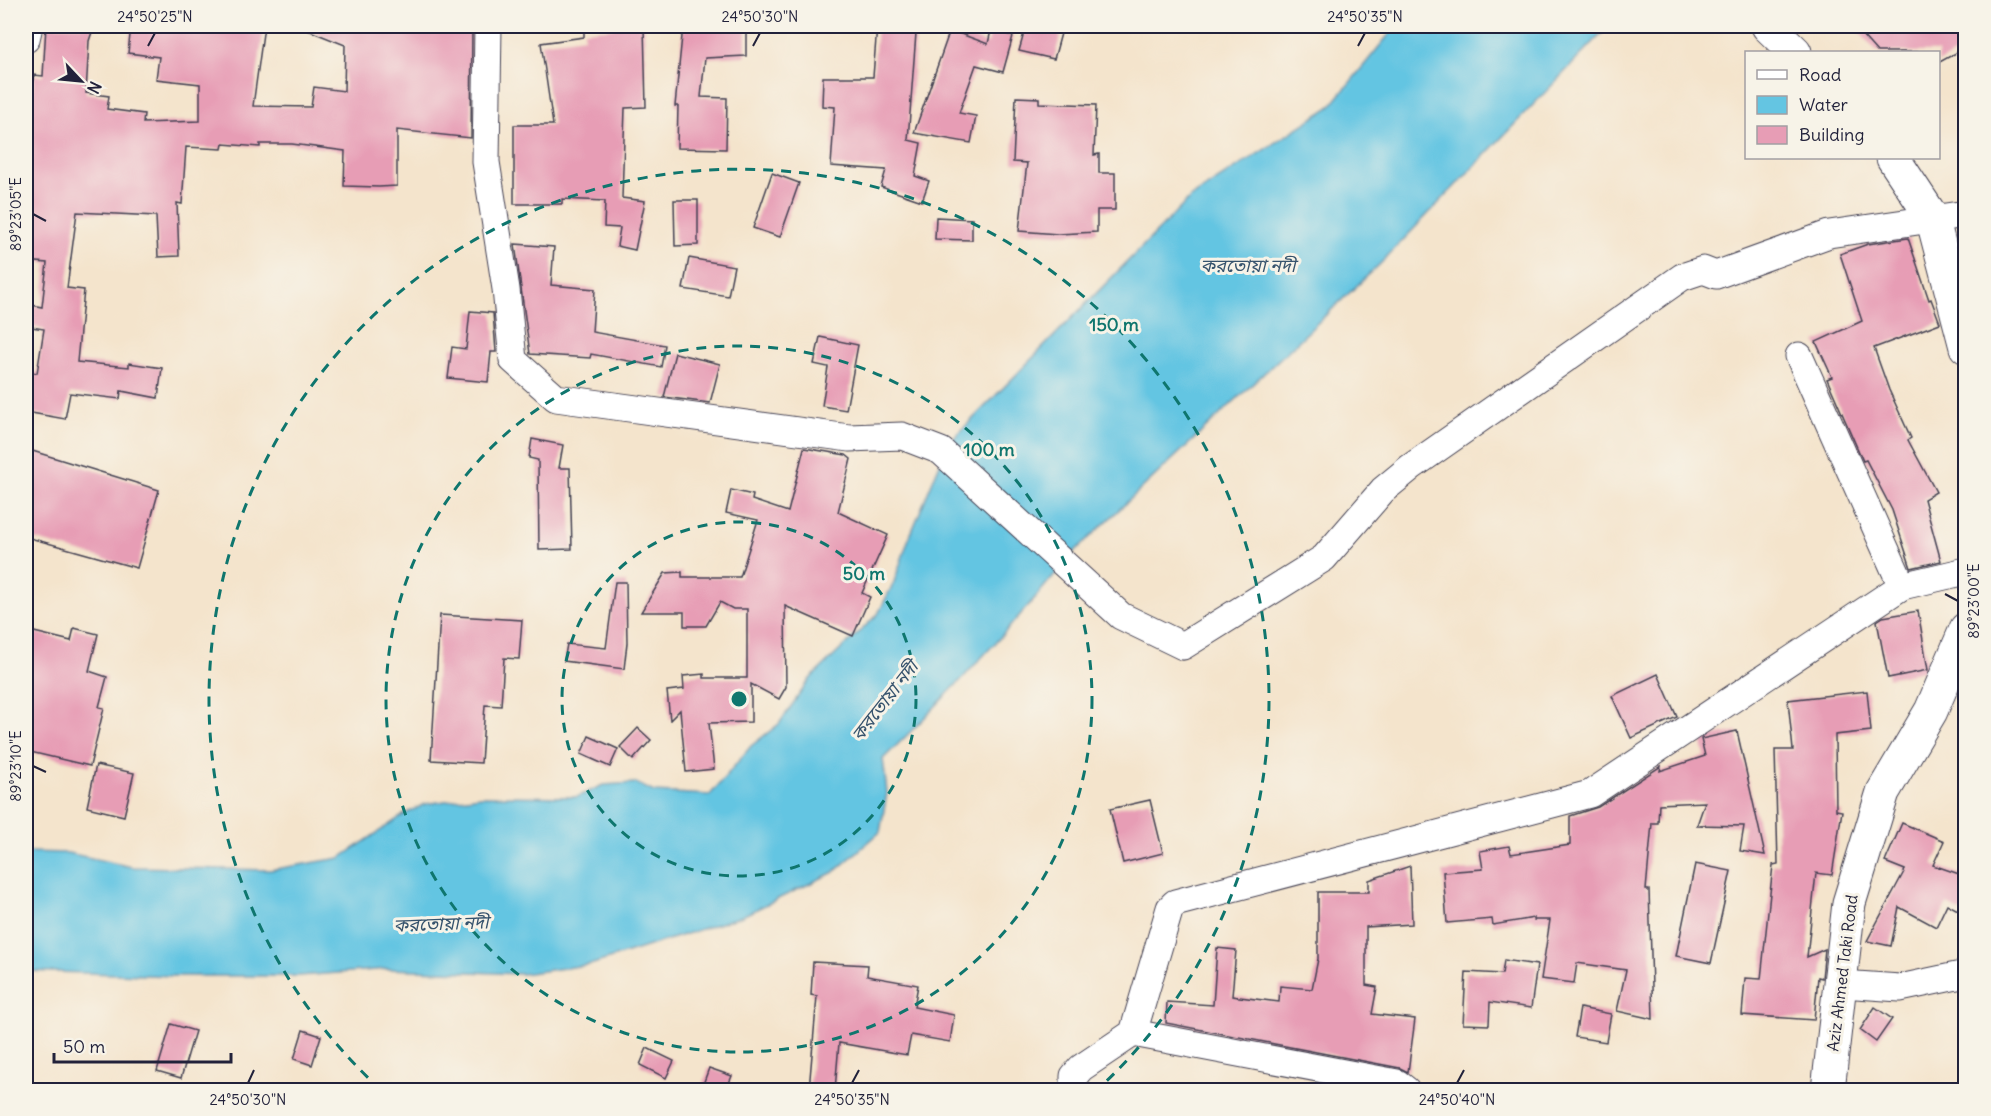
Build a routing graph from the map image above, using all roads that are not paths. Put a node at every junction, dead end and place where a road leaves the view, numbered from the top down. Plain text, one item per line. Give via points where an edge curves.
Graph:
1 (29, 26) edge
2 (488, 26) edge
3 (1768, 26) edge
4 (26, 39) edge
5 (1794, 51) edge
6 (1894, 159) edge
7 (1965, 214) edge
8 (1932, 217) junction
9 (1965, 347) edge
10 (1799, 356) dead end
11 (1965, 571) edge
12 (1902, 586) junction
13 (1965, 629) edge
14 (1965, 974) edge
15 (1842, 984) junction
16 (1133, 1033) junction
17 (1074, 1090) edge
18 (1406, 1090) edge
19 (1828, 1090) edge

1 - 4 street
2 - 8 street via 486,162 513,360 556,399 849,438 902,435 941,451 1121,616 1184,646 1324,558 1383,490 1411,467 1682,277 1703,270 1716,275 1829,234
3 - 5 street
6 - 8 street
7 - 8 street
8 - 9 street
10 - 12 street
11 - 12 street
12 - 16 street via 1590,794 1174,903
13 - 15 street, Aziz Ahmed Taki Road via 1931,711 1883,792 1849,903
14 - 15 street via 1900,988
15 - 19 street, Aziz Ahmed Taki Road
16 - 17 street via 1081,1068 1074,1076
16 - 18 street via 1397,1083

